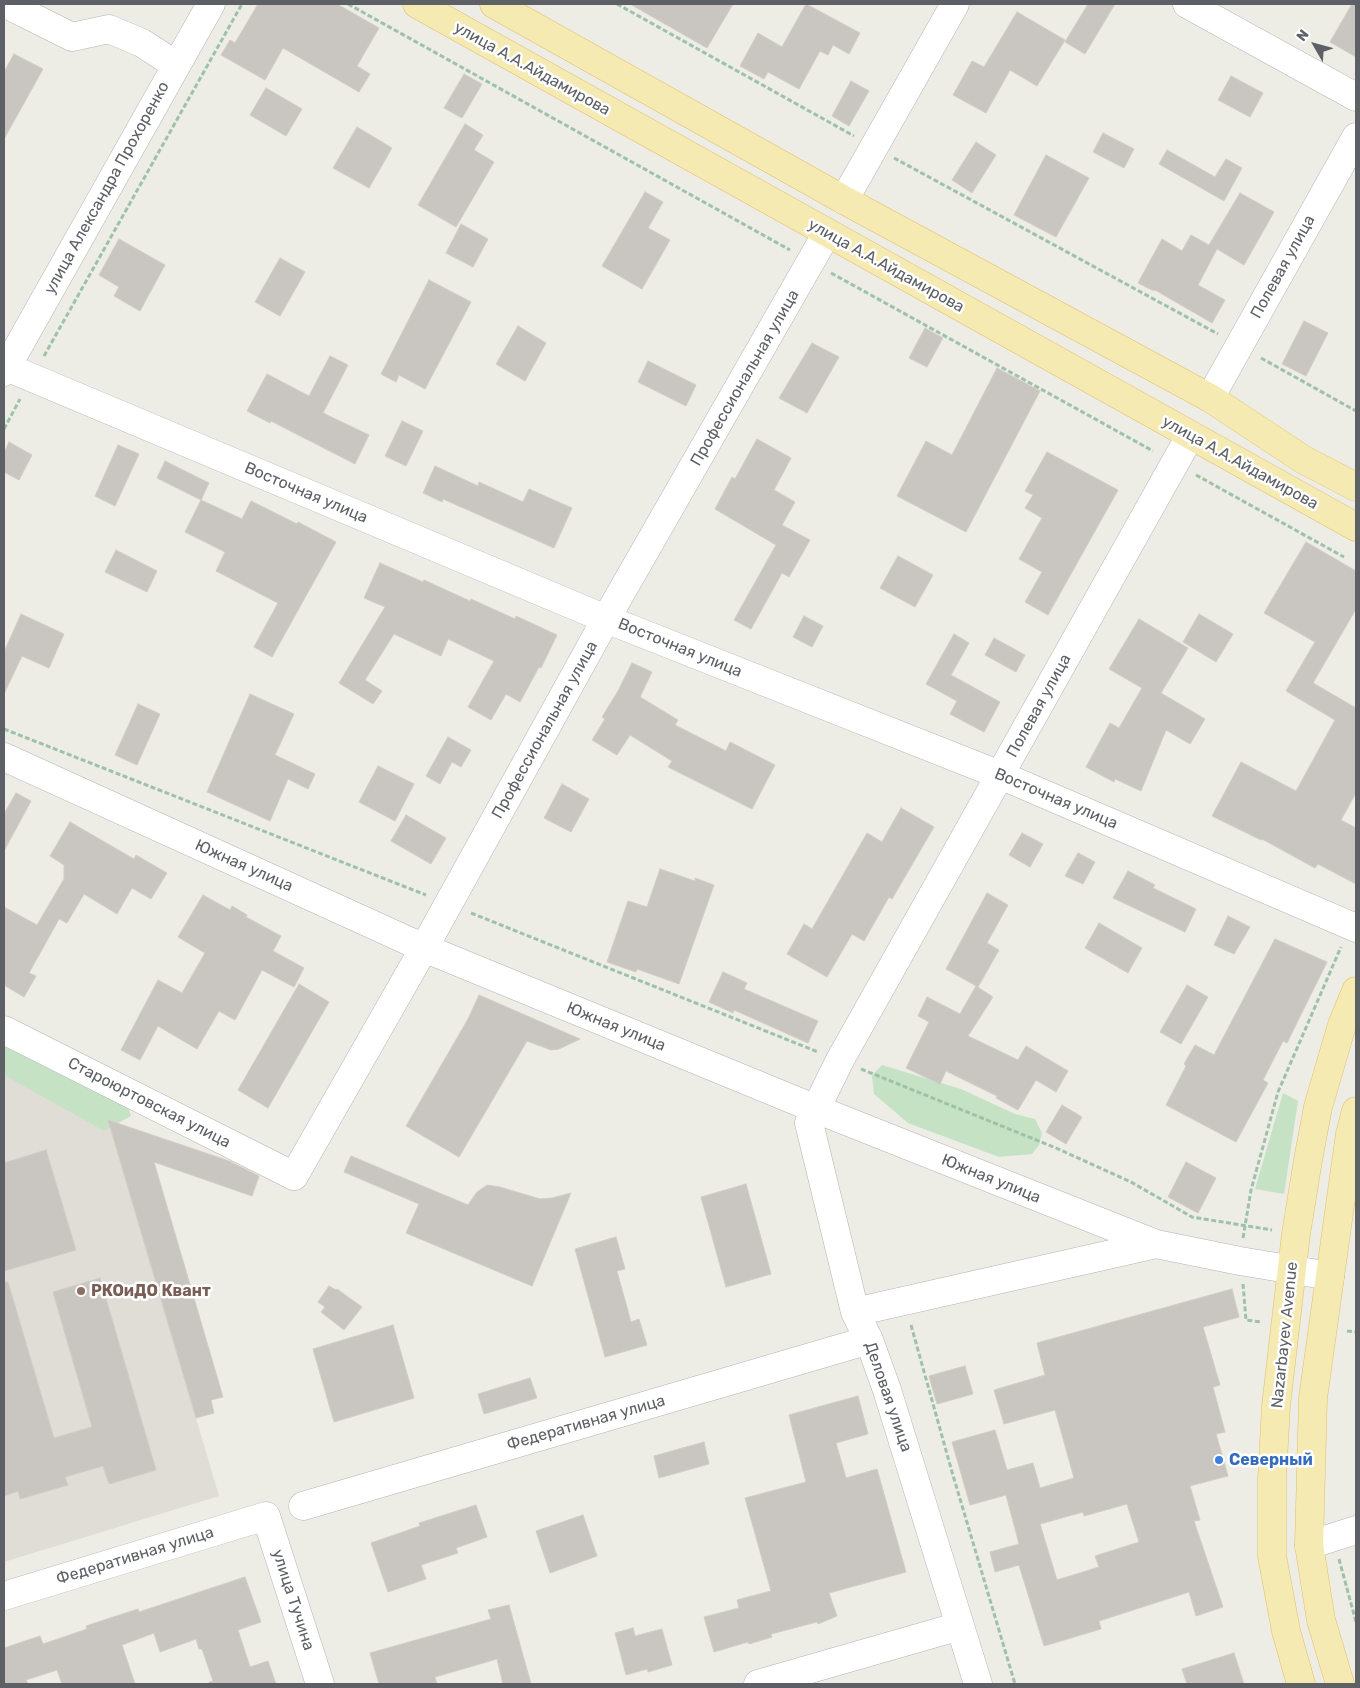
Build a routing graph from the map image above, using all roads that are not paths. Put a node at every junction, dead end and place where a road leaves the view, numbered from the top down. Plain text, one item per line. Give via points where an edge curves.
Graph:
1 (6, 4) edge
2 (211, 4) edge
3 (416, 4) edge
4 (494, 4) edge
5 (955, 4) edge
6 (1187, 4) edge
7 (176, 65) junction
8 (1356, 98) edge
9 (1356, 137) edge
10 (844, 200) junction
11 (827, 233) junction
12 (5, 369) edge
13 (1210, 398) junction
14 (1190, 436) junction
15 (1304, 460) junction
16 (1356, 487) edge
17 (1286, 488) junction
18 (1356, 527) edge
19 (606, 619) junction
20 (4, 757) edge
21 (1000, 775) junction
22 (1353, 927) edge
23 (424, 948) junction
24 (1356, 991) edge
25 (4, 1030) edge
26 (816, 1109) junction
27 (1354, 1127) edge
28 (294, 1176) joint
29 (1156, 1244) junction
30 (1291, 1271) junction
31 (1330, 1276) junction
32 (855, 1312) junction
33 (869, 1340) junction
34 (303, 1506) dead end
35 (266, 1516) joint
36 (1333, 1537) edge
37 (4, 1596) edge
38 (960, 1626) junction
39 (320, 1684) edge
40 (758, 1684) edge
41 (978, 1684) edge
42 (1301, 1684) edge
43 (1340, 1684) edge

1 - 7 street via 72,37 109,29 142,43
2 - 7 street, улица Александра Прохоренко
3 - 11 main road, улица А.А.Айдамирова
4 - 10 main road, улица А.А.Айдамирова
5 - 10 street
6 - 8 street
7 - 12 street, улица Александра Прохоренко
9 - 13 street, Полевая улица
10 - 13 main road, улица А.А.Айдамирова
11 - 14 main road, улица А.А.Айдамирова
11 - 19 street, Профессиональная улица
12 - 19 street, Восточная улица
13 - 15 main road, улица А.А.Айдамирова
14 - 17 main road, улица А.А.Айдамирова
14 - 21 street, Полевая улица
15 - 16 main road, улица А.А.Айдамирова
15 - 17 main road
17 - 18 main road, улица А.А.Айдамирова
19 - 21 street, Восточная улица
19 - 23 street, Профессиональная улица
20 - 23 street, Южная улица
21 - 22 street, Восточная улица
21 - 26 street, Полевая улица via 840,1060
23 - 26 street, Южная улица
23 - 28 street, Профессиональная улица
24 - 30 main road, Nazarbayev Avenue via 1342,1025 1318,1107
25 - 28 street, Староюртовская улица
26 - 29 street, Южная улица
26 - 32 street, Деловая улица via 809,1124
27 - 31 main road
29 - 30 street, Южная улица
29 - 32 street
30 - 31 street, Южная улица
30 - 42 main road, Nazarbayev Avenue via 1276,1406 1272,1556 1286,1631
31 - 36 main road via 1313,1398
32 - 33 street, Деловая улица
33 - 34 street, Федеративная улица
33 - 38 street, Деловая улица
35 - 37 street, Федеративная улица
35 - 39 street, улица Тучина
36 - 43 main road via 1321,1620
38 - 40 street
38 - 41 street, Деловая улица

